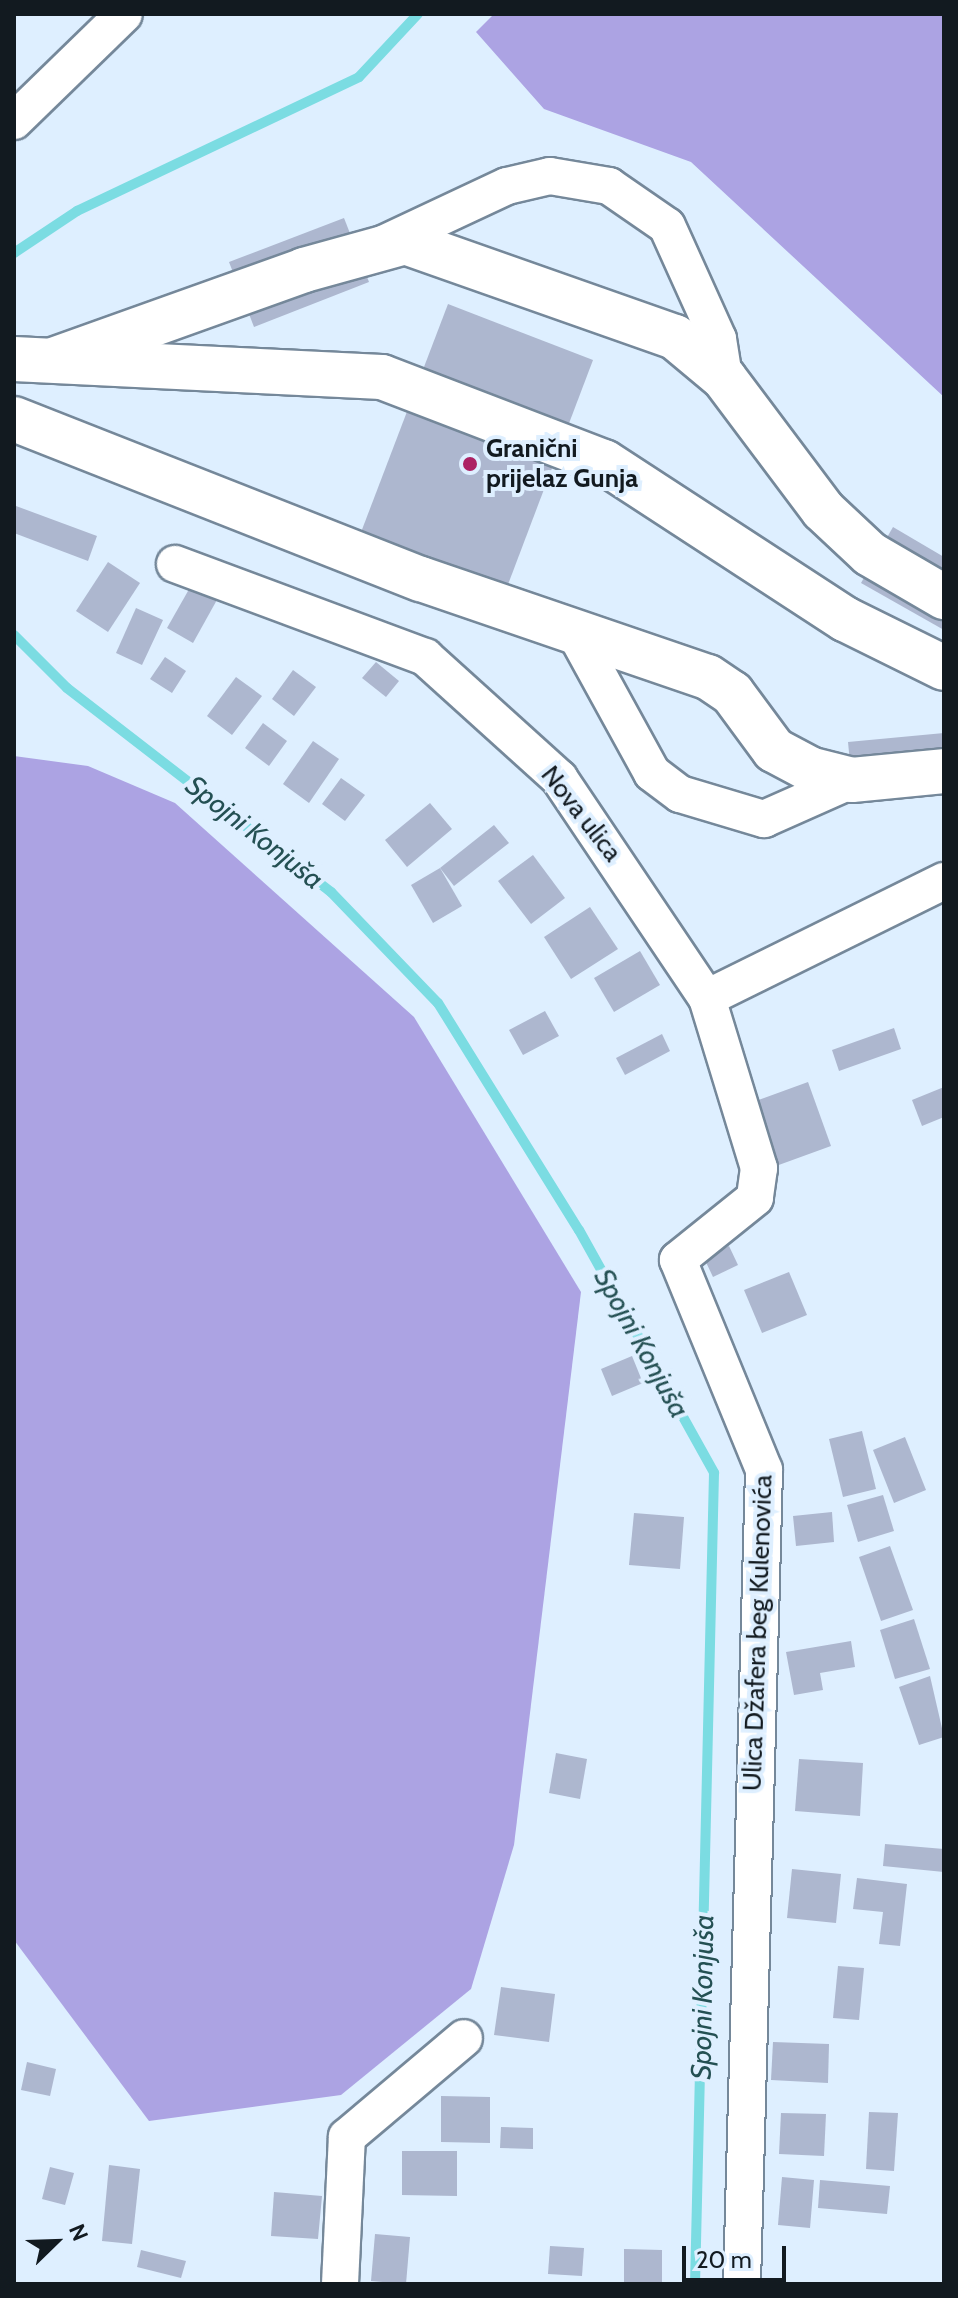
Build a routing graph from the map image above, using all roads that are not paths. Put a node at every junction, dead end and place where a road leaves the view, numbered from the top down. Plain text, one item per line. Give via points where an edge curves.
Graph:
1 (124, 14) edge
2 (14, 121) edge
3 (383, 244) junction
4 (35, 359) edge
5 (724, 378) junction
6 (14, 419) edge
7 (175, 564) dead end
8 (944, 597) edge
9 (574, 631) junction
10 (944, 668) edge
11 (944, 771) edge
12 (852, 780) junction
13 (944, 881) edge
14 (707, 998) junction
15 (464, 2038) dead end
16 (340, 2284) edge
17 (742, 2284) edge

1 - 2 street
3 - 4 main road
3 - 5 main road via 405,242 675,337
3 - 5 street via 507,186 550,176 609,186 667,226 718,339
4 - 10 main road via 382,377 604,462 845,619
5 - 8 main road via 823,510 870,554
6 - 9 main road
7 - 14 street, Nova ulica via 425,657 559,778
9 - 12 main road via 708,677 732,693 774,750 809,769
9 - 12 street via 652,773 680,794 764,819
11 - 12 main road
13 - 14 street
14 - 17 street, Ulica Džafera beg Kulenovića via 759,1168 755,1198 678,1260 680,1281 764,1470
15 - 16 street via 347,2137

